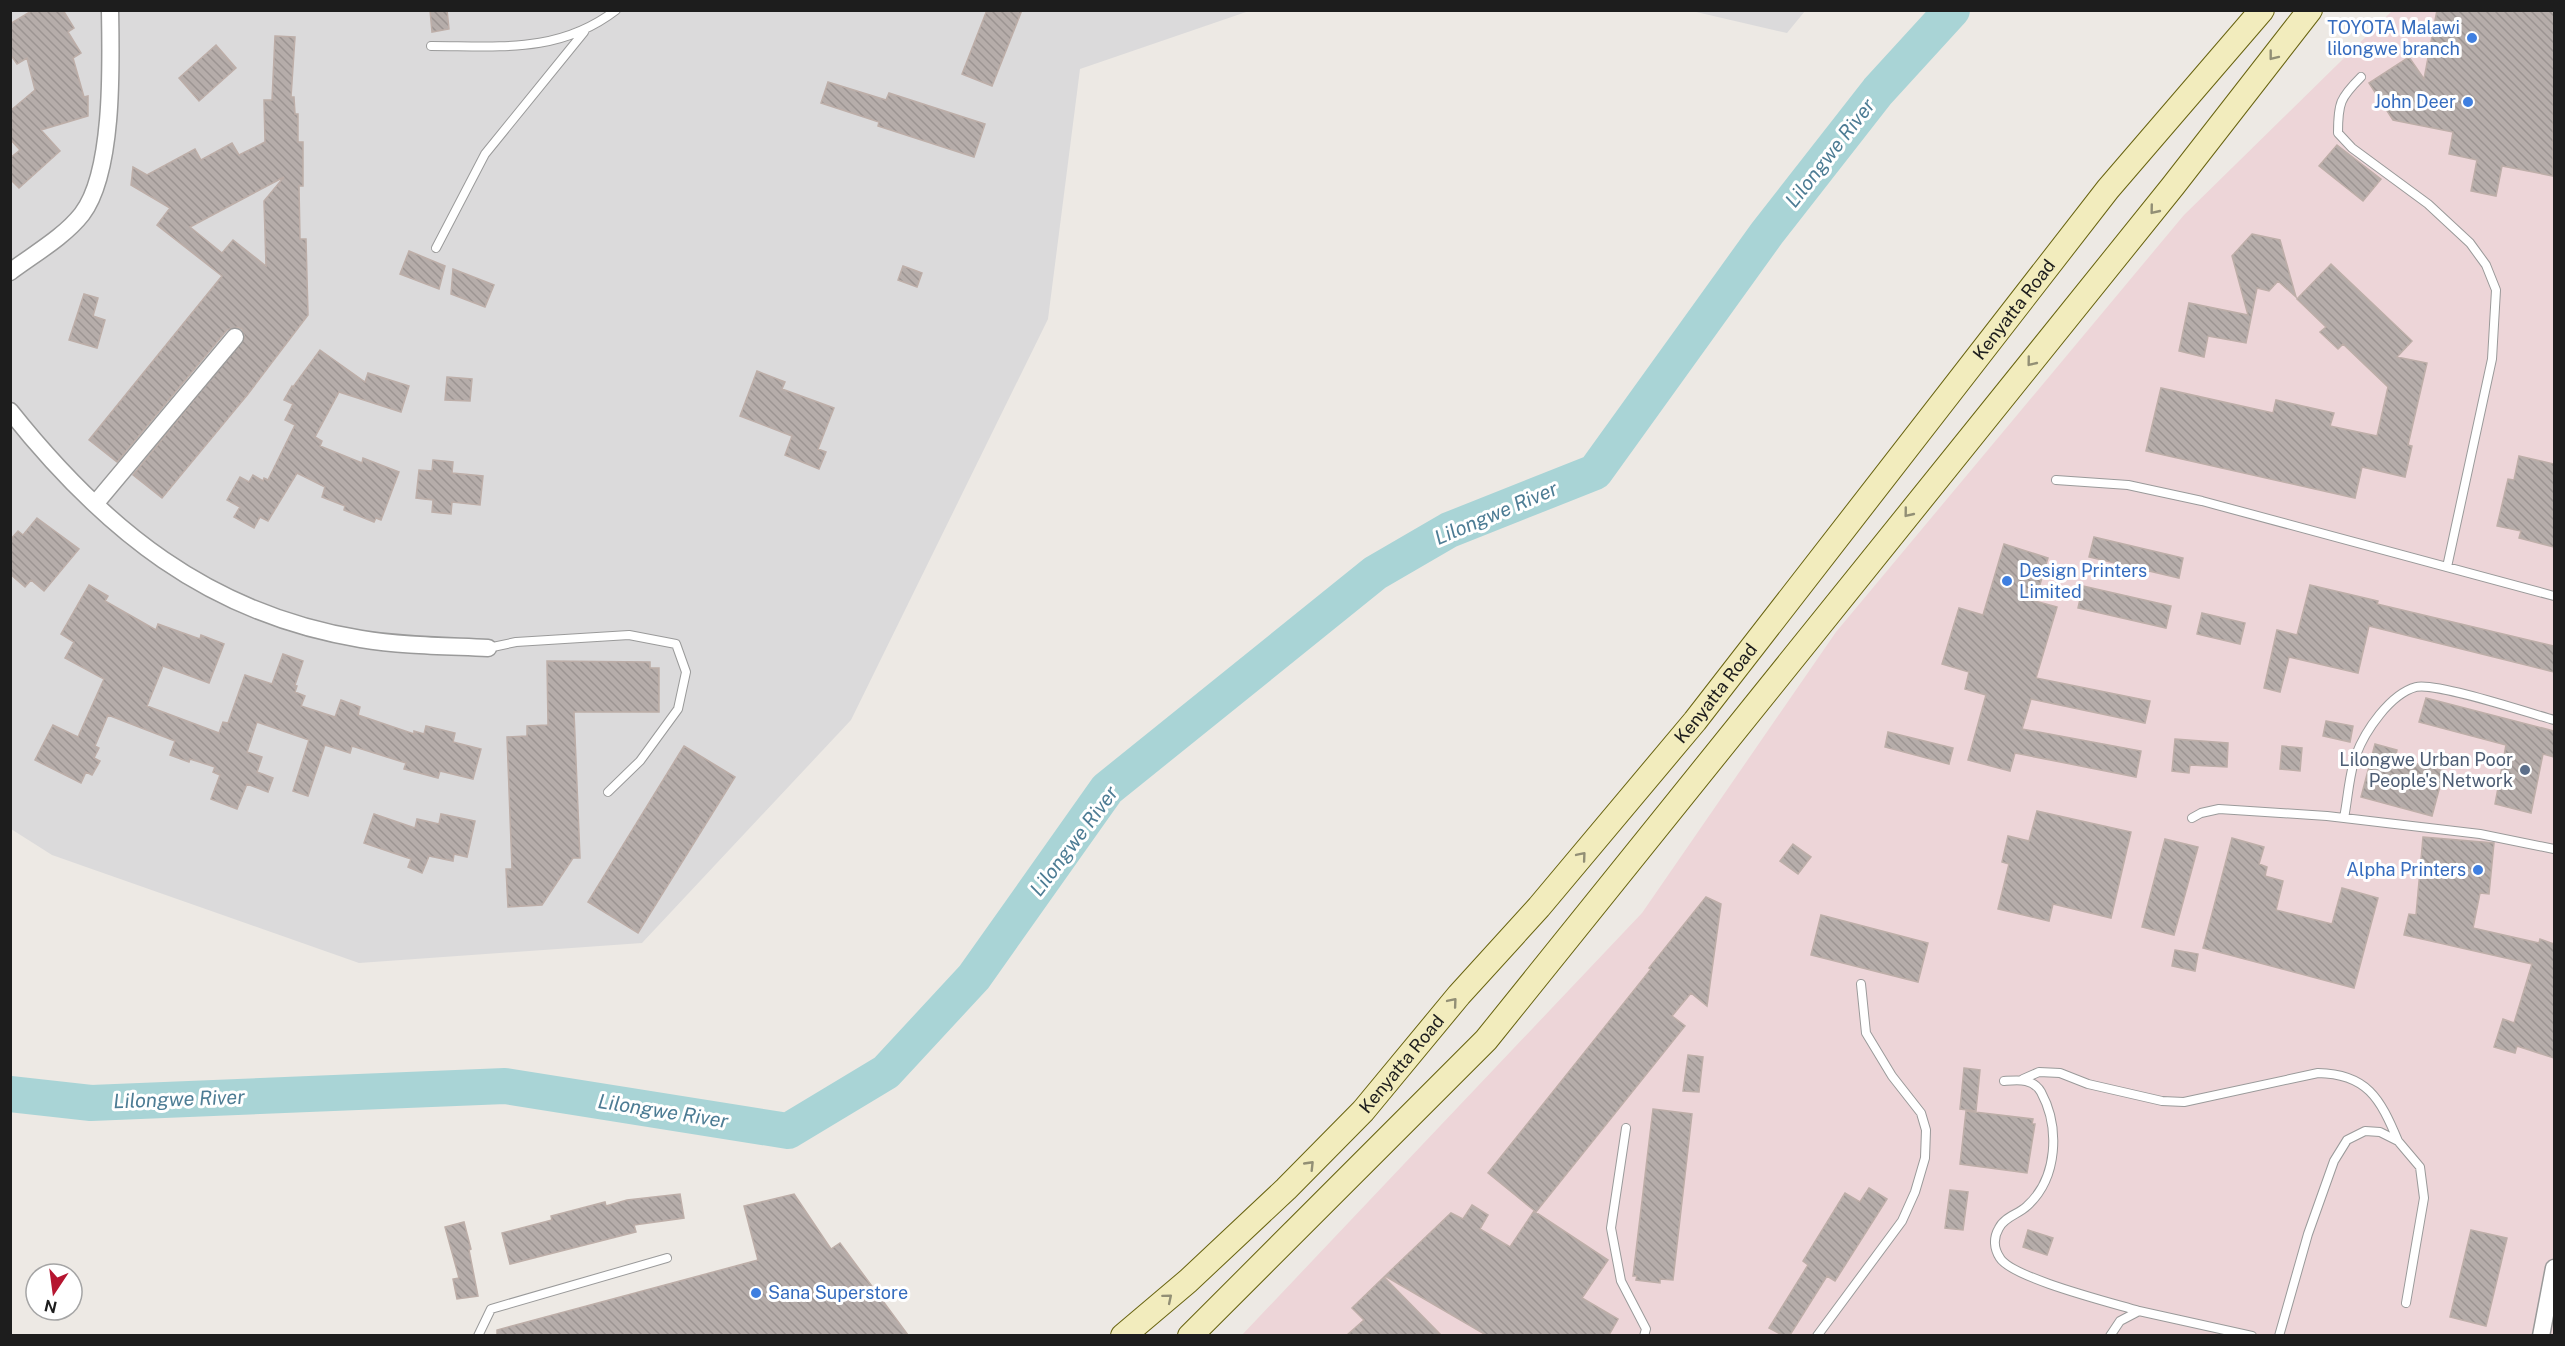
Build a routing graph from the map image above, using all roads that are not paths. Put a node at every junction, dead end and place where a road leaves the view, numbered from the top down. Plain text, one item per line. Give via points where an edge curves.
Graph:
1 (110, 10) edge
2 (616, 10) edge
3 (2262, 10) edge
4 (2310, 10) edge
5 (584, 32) junction
6 (431, 46) dead end
7 (2361, 77) dead end
8 (436, 248) dead end
9 (10, 272) edge
10 (235, 337) dead end
11 (10, 411) edge
12 (2056, 480) dead end
13 (95, 504) junction
14 (2446, 567) junction
15 (2554, 596) edge
16 (488, 648) joint
17 (2554, 720) edge
18 (608, 792) dead end
19 (2192, 818) dead end
20 (2344, 818) junction
21 (2554, 849) edge
22 (1861, 984) dead end
23 (2023, 1079) junction
24 (2004, 1082) dead end
25 (1626, 1128) dead end
26 (2398, 1140) junction
27 (667, 1258) dead end
28 (2554, 1268) edge
29 (2406, 1303) dead end
30 (2139, 1311) junction
31 (478, 1335) edge
32 (1124, 1335) edge
33 (1190, 1335) edge
34 (1644, 1335) edge
35 (1817, 1335) edge
36 (2110, 1335) edge
37 (2252, 1335) edge
38 (2279, 1335) edge
39 (2541, 1335) edge

1 - 9 street via 108,121 99,183 83,213 70,227
2 - 5 lane
32 -> 3 main road, Kenyatta Road via 1270,1205 1363,1111 1459,995 1539,907 1695,721 2108,189
4 -> 33 main road, Kenyatta Road via 1486,1040
5 - 6 lane via 523,46
5 - 8 lane via 485,154
7 - 14 lane via 2338,108 2338,133 2352,148 2428,204 2469,243 2486,265 2496,290 2492,359
10 - 13 street
11 - 13 street
12 - 14 lane via 2128,485 2202,501
13 - 16 street via 160,560 208,590 262,614 358,639
14 - 15 lane
16 - 18 lane via 516,642 629,635 676,644 686,672 678,709 640,761
17 - 20 lane via 2439,688 2417,687 2397,696 2377,718 2356,755
19 - 20 lane via 2219,809
20 - 21 lane via 2480,834
22 - 35 lane via 1866,1033 1921,1113 1926,1130 1925,1158 1902,1221
23 - 24 lane
23 - 26 lane via 2039,1072 2060,1073 2099,1087 2184,1102 2318,1073 2338,1074 2360,1082 2385,1111
23 - 30 lane via 2039,1089 2049,1110 2053,1153 2038,1195 1999,1227 1994,1245 2001,1260 2041,1280
25 - 34 lane via 1611,1228 1621,1281 1646,1329
26 - 29 lane via 2420,1167 2424,1198
26 - 38 lane via 2365,1131 2347,1140 2334,1161
27 - 31 lane via 491,1309
28 - 39 street
30 - 36 lane via 2120,1321
30 - 37 lane

